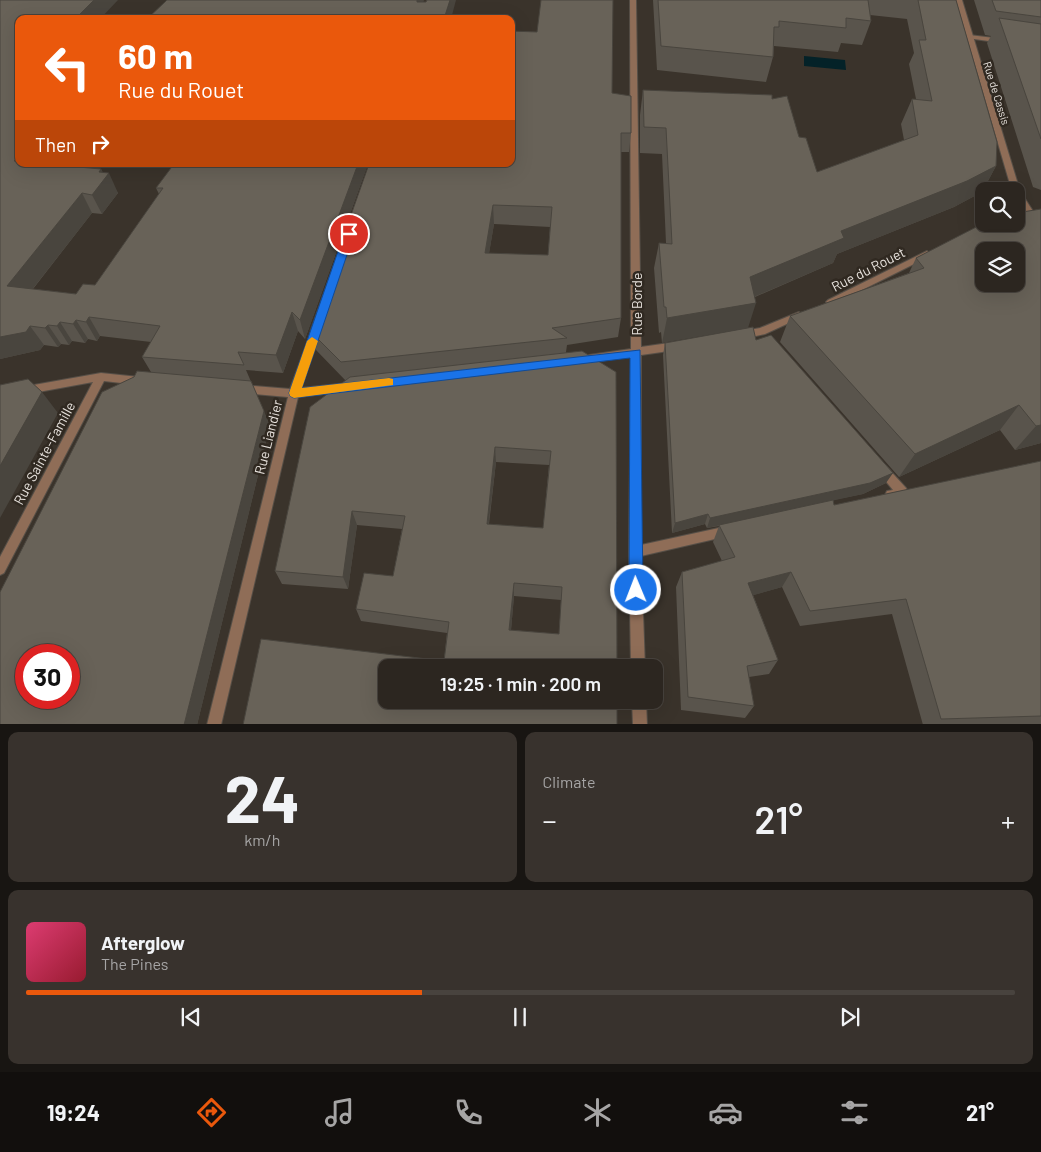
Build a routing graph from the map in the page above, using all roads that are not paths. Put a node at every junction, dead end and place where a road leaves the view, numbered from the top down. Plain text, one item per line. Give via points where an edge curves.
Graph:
1 (633, 0) edge
2 (959, 0) edge
3 (969, 37) junction
4 (1007, 42) edge
5 (1013, 182) edge
6 (1025, 206) edge
7 (1034, 219) edge
8 (936, 250) edge
9 (823, 305) edge
10 (806, 313) edge
11 (320, 320) edge
12 (735, 336) edge
13 (689, 344) edge
14 (636, 354) junction
15 (571, 361) edge
16 (101, 378) junction
17 (149, 381) edge
18 (364, 385) edge
19 (227, 388) edge
20 (294, 393) junction
21 (0, 395) edge
22 (876, 463) edge
23 (883, 496) edge
24 (741, 528) edge
25 (635, 552) junction
26 (0, 569) edge
27 (638, 659) edge
28 (639, 709) edge
29 (214, 724) edge
30 (640, 724) edge

1 - 14 street, Rue Borde
2 - 3 street, Rue de Cassis
3 - 4 street
3 - 5 street, Rue de Cassis
6 - 7 street, Rue de Cassis
8 - 9 street, Rue du Rouet
10 - 12 street via 765,335
11 - 20 street, Rue Liandier
13 - 14 street
14 - 15 street
14 - 25 street, Rue Borde
16 - 17 street
16 - 21 street
16 - 26 street, Rue Sainte-Famille
18 - 20 street
19 - 20 street
20 - 29 street, Rue Liandier
22 - 23 street via 902,492
24 - 25 street
25 - 27 street, Rue Borde
28 - 30 street

